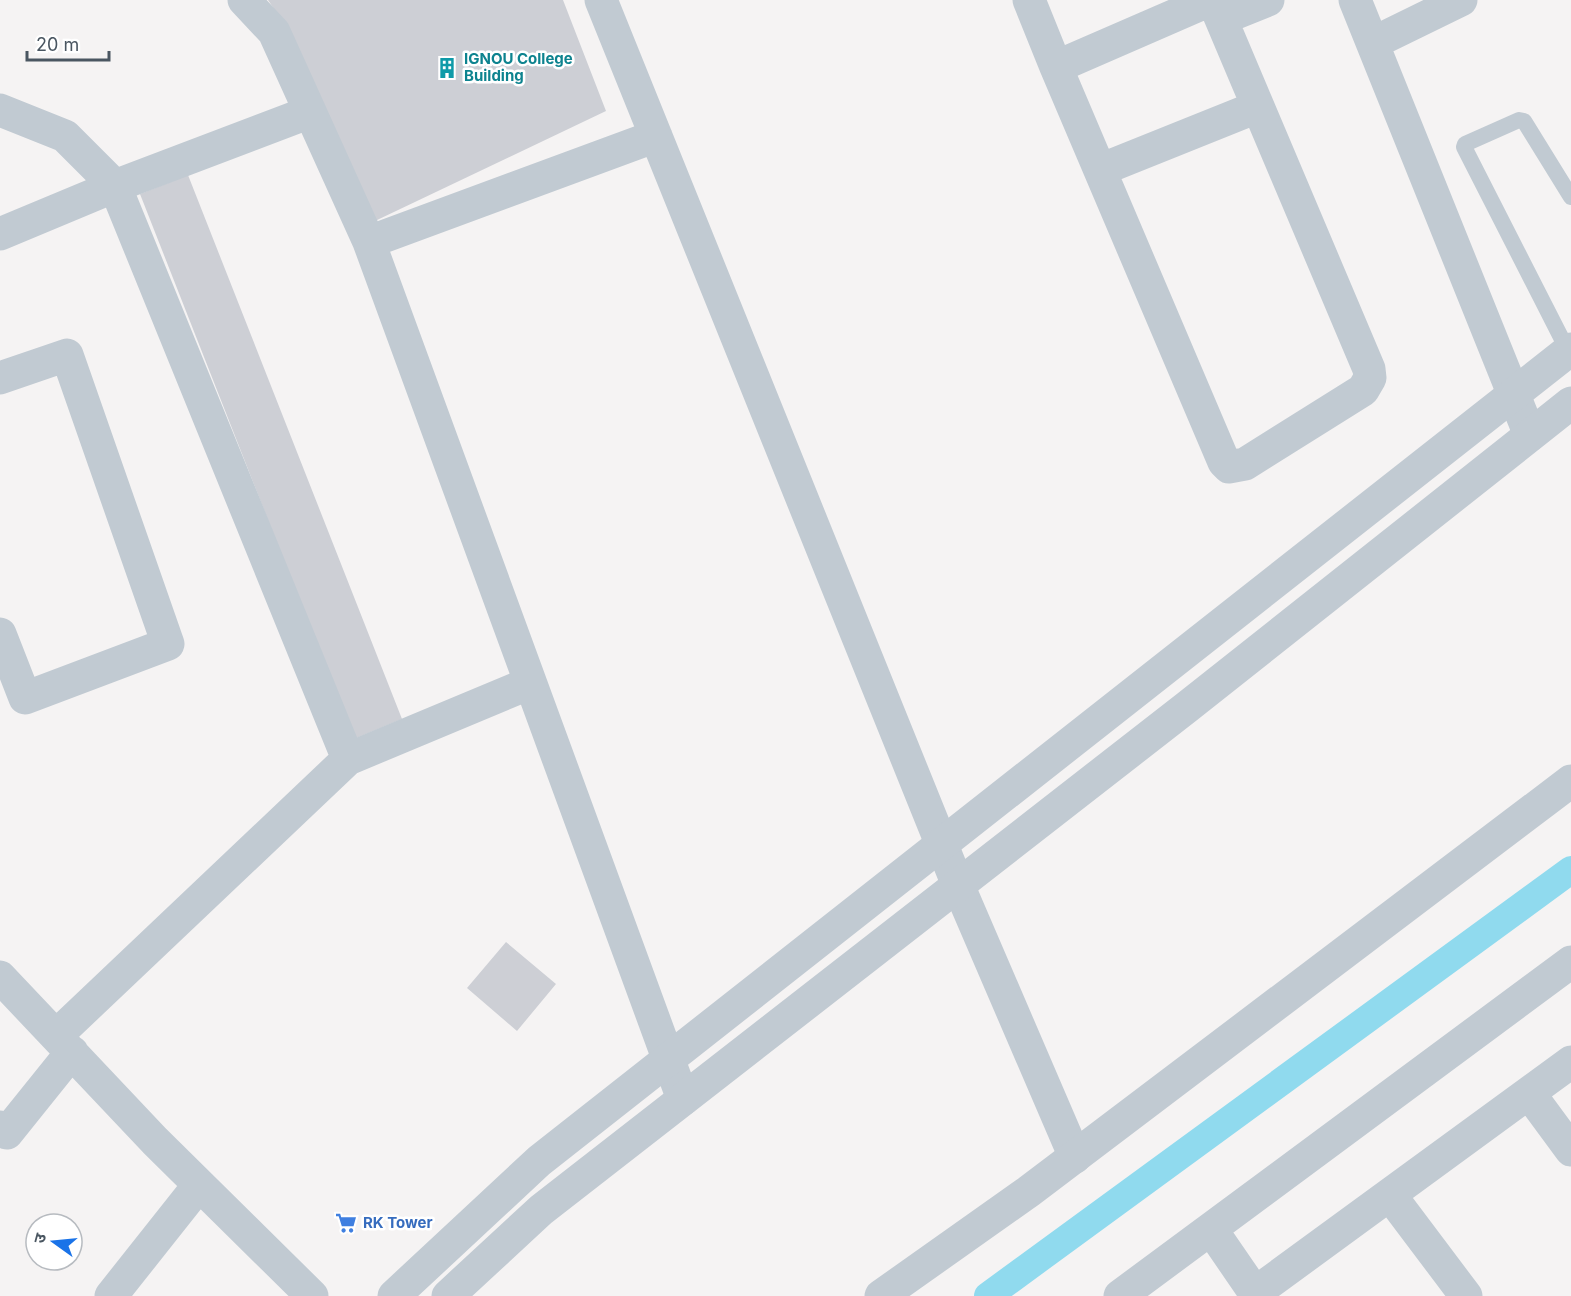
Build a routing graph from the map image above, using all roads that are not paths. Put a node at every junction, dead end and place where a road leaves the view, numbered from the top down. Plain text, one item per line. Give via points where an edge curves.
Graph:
1 (244, 0) edge
2 (601, 0) edge
3 (1029, 0) edge
4 (1268, 0) edge
5 (1355, 0) edge
6 (1461, 0) edge
7 (1214, 6) edge
8 (1372, 43) junction
9 (1056, 67) junction
10 (1257, 107) junction
11 (0, 110) edge
12 (310, 112) junction
13 (656, 136) junction
14 (1100, 170) junction
15 (115, 186) junction
16 (1571, 197) edge
17 (0, 234) edge
18 (369, 242) junction
19 (1569, 350) edge
20 (0, 378) edge
21 (1514, 394) junction
22 (1571, 403) edge
23 (1530, 435) junction
24 (0, 633) edge
25 (530, 683) junction
26 (348, 759) junction
27 (1571, 781) edge
28 (942, 845) junction
29 (958, 885) junction
30 (1571, 962) edge
31 (0, 977) edge
32 (65, 1044) junction
33 (668, 1059) junction
34 (1571, 1062) edge
35 (1529, 1093) junction
36 (683, 1099) junction
37 (0, 1127) edge
38 (1571, 1150) edge
39 (1074, 1157) junction
40 (199, 1185) junction
41 (1390, 1195) junction
42 (1211, 1229) junction
43 (1256, 1295) edge
44 (111, 1296) edge
45 (312, 1296) edge
46 (394, 1296) edge
47 (448, 1296) edge
48 (881, 1296) edge
49 (1120, 1296) edge
50 (1466, 1296) edge

1 - 12 street via 274,32
2 - 13 street
3 - 9 street
4 - 7 street
5 - 8 street
6 - 8 street
7 - 9 street
7 - 10 street
8 - 21 street
9 - 14 street
10 - 14 street
10 - 14 street via 1370,378 1363,390 1245,464 1229,467 1224,462
11 - 15 street via 65,136
12 - 15 street
12 - 18 street
13 - 18 street
13 - 28 street
15 - 17 street
15 - 26 street
16 - 19 lane via 1524,121 1465,144
18 - 25 street
19 - 21 street
20 - 24 street via 67,355 168,644 25,698
21 - 23 street
21 - 28 street
22 - 23 street
23 - 29 street
25 - 26 street
25 - 33 street
26 - 32 street
27 - 39 street
28 - 29 street
28 - 33 street
29 - 36 street
29 - 39 street
30 - 42 street
31 - 32 street
32 - 37 street via 7,1133
32 - 40 street
33 - 36 street
33 - 46 street via 539,1161
34 - 35 street
35 - 38 street
35 - 41 street
36 - 47 street via 541,1210
39 - 48 street
40 - 44 street
40 - 45 street
41 - 43 street
41 - 50 street
42 - 43 street
42 - 49 street

